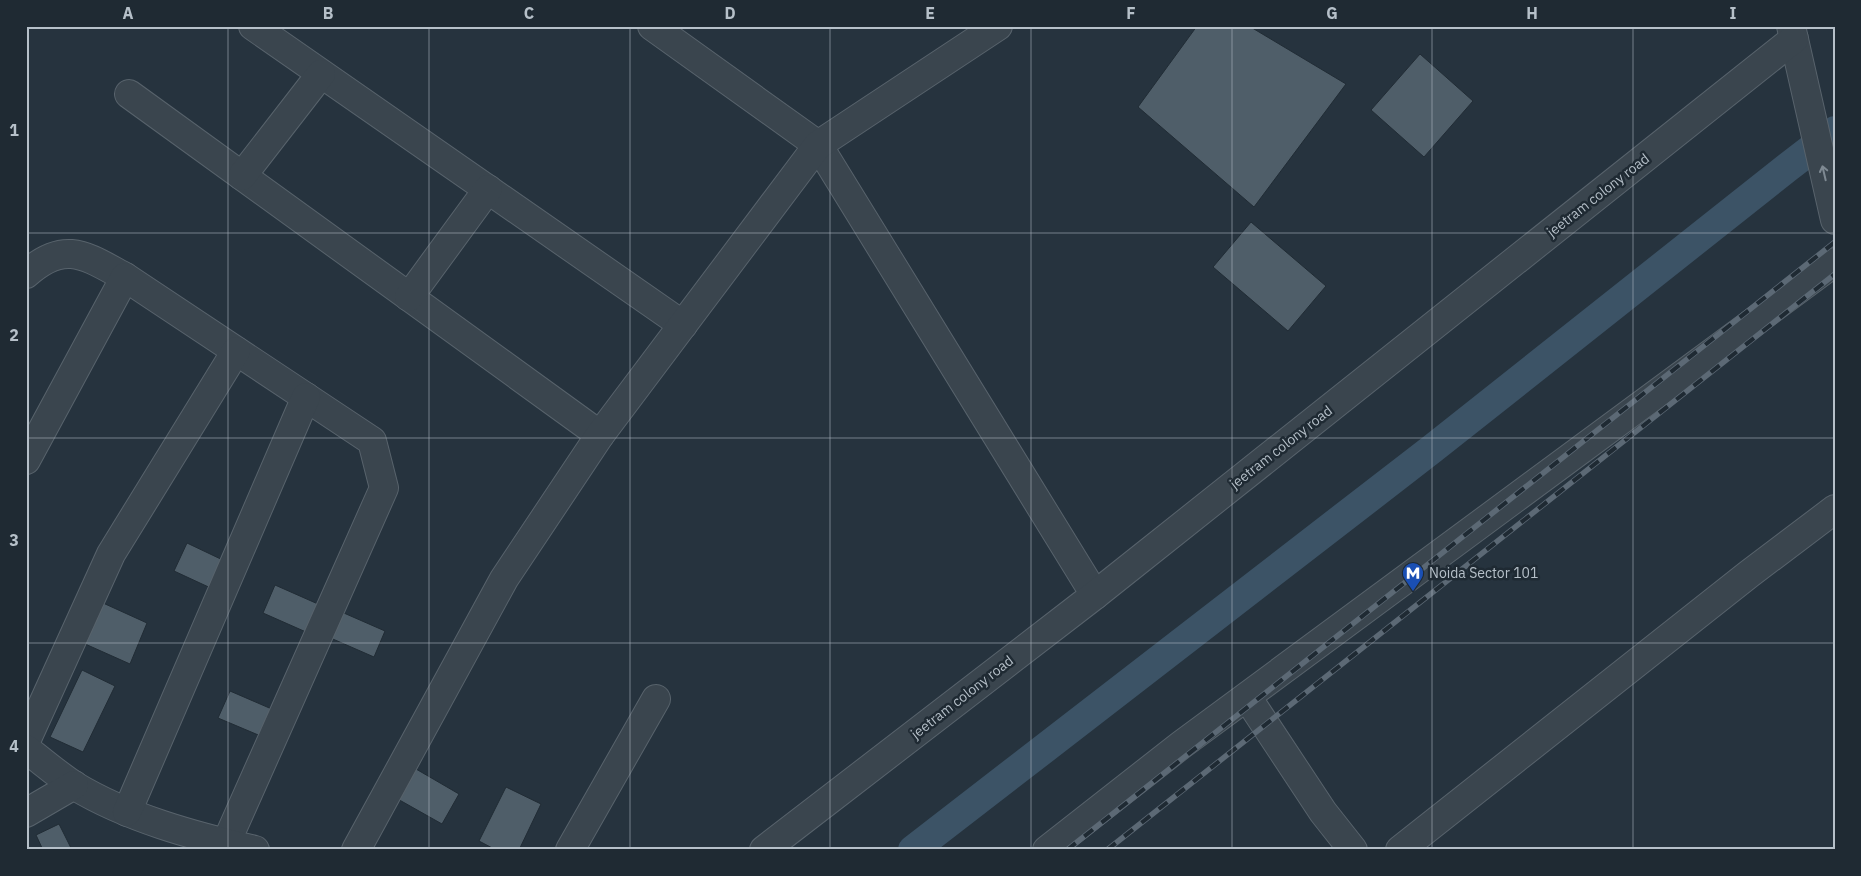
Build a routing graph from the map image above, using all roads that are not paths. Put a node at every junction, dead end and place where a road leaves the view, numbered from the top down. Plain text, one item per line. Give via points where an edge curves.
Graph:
1 (253, 26) edge
2 (652, 26) edge
3 (998, 26) edge
4 (1794, 38) edge
5 (322, 74) junction
6 (129, 94) dead end
7 (818, 145) junction
8 (242, 176) junction
9 (488, 189) junction
10 (1835, 220) edge
11 (1835, 262) edge
12 (26, 274) edge
13 (125, 277) junction
14 (409, 297) junction
15 (683, 325) junction
16 (236, 351) junction
17 (306, 397) junction
18 (600, 434) junction
19 (26, 460) edge
20 (1835, 509) edge
21 (1095, 595) junction
22 (1247, 697) junction
23 (656, 699) dead end
24 (26, 741) edge
25 (26, 749) edge
26 (74, 785) junction
27 (127, 812) junction
28 (26, 813) edge
29 (226, 843) junction
30 (255, 850) edge
31 (356, 850) edge
32 (570, 850) edge
33 (764, 850) edge
34 (1047, 850) edge
35 (1353, 850) edge
36 (1400, 850) edge

1 - 5 street
2 - 7 street
3 - 7 street
10 -> 4 street
4 - 21 street, jeetram colony road
5 - 8 street
5 - 9 street
6 - 8 street
7 - 15 street
7 - 21 street
8 - 14 street
9 - 14 street
9 - 15 street
11 - 22 street
12 - 13 street via 42,261 62,252 86,256
13 - 16 street
13 - 19 street
14 - 18 street
15 - 18 street
16 - 17 street
16 - 24 street via 111,554
17 - 27 street
17 - 29 street via 372,441 384,488
18 - 31 street via 504,579
20 - 36 street via 1748,574
21 - 33 street, jeetram colony road
22 - 34 street
22 - 35 street via 1323,812
23 - 32 street
25 - 26 street
26 - 27 street
26 - 28 street
27 - 29 street
29 - 30 street

